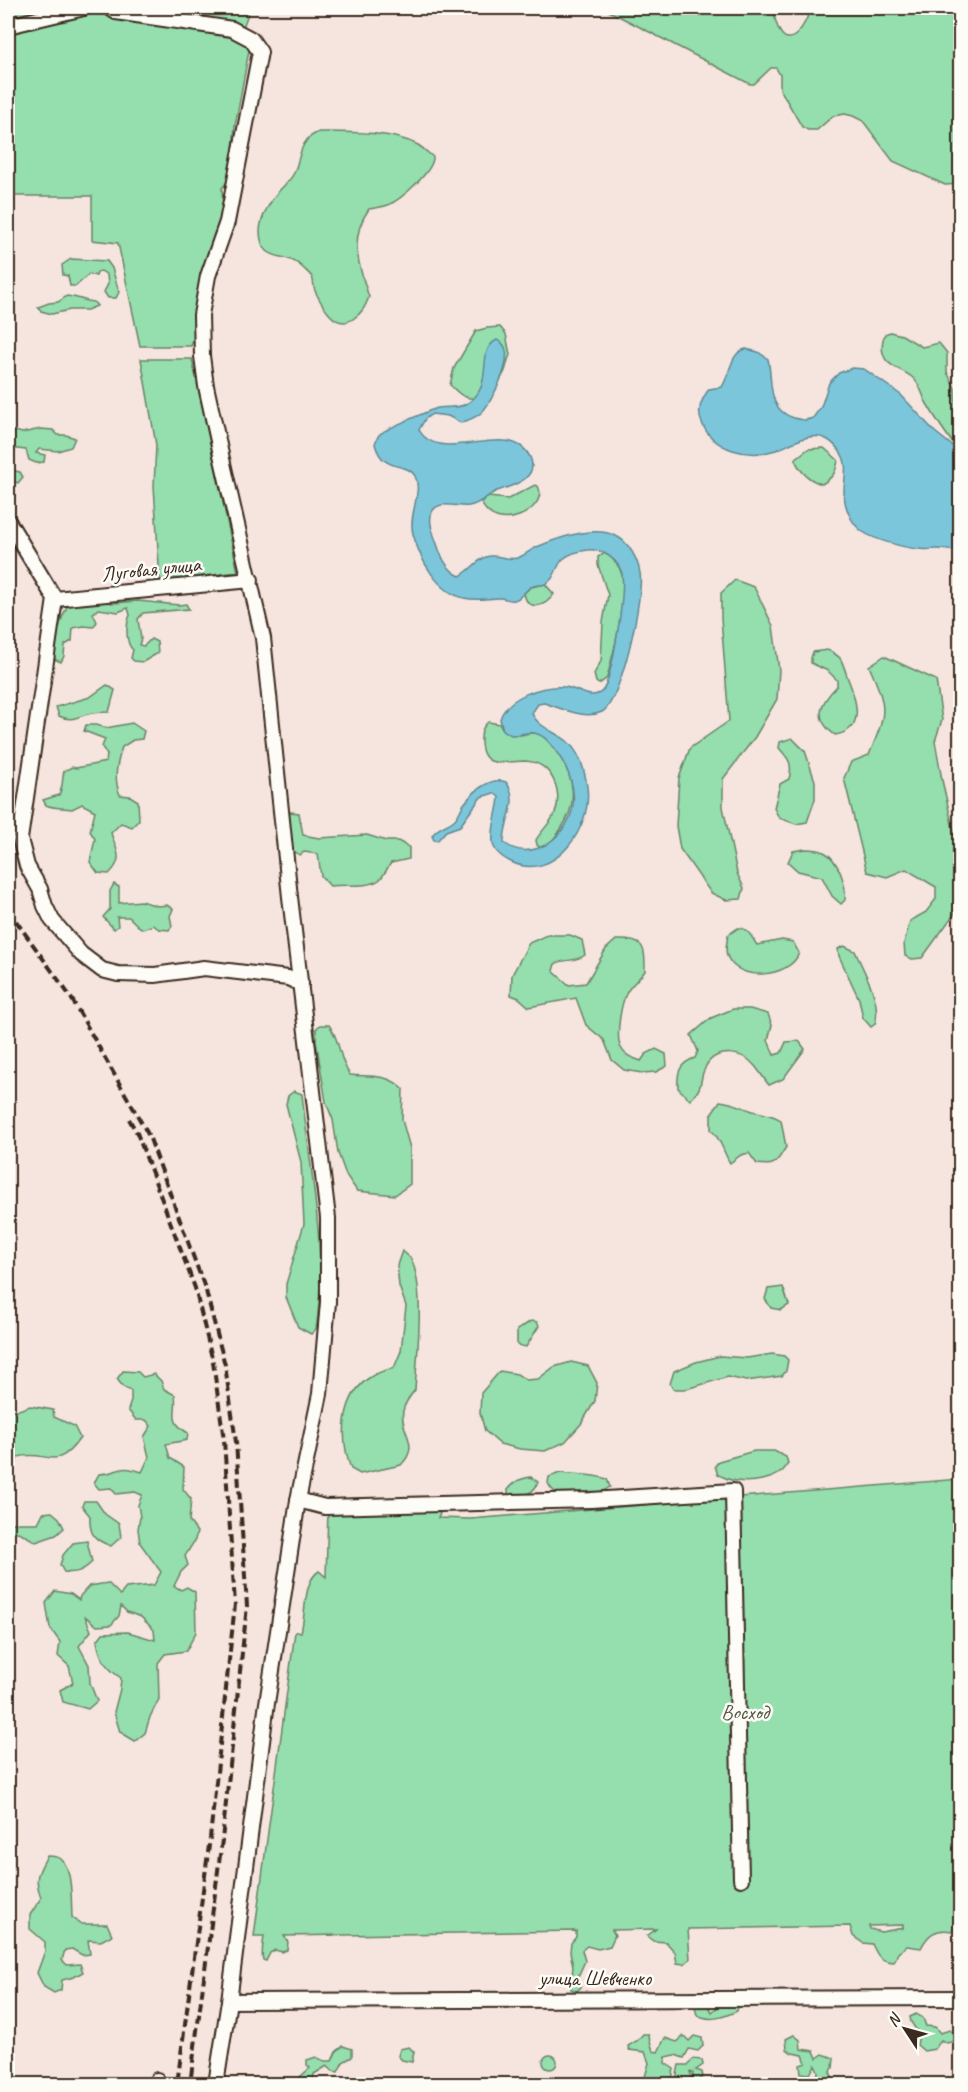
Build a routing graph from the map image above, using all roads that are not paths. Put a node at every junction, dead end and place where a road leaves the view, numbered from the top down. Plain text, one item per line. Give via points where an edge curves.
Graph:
1 (84, 8) edge
2 (110, 8) edge
3 (8, 26) edge
4 (8, 521) edge
5 (251, 580) junction
6 (55, 599) junction
7 (301, 984) junction
8 (298, 1500) junction
9 (741, 1879) dead end
10 (960, 1998) edge
11 (230, 2001) junction
12 (216, 2085) edge

1 - 3 street
2 - 5 street via 232,29 251,39 260,52 227,222 208,276 201,315 206,386
4 - 6 street
5 - 6 street, Луговая улица
5 - 7 street via 263,638
6 - 7 street via 20,839 27,866 52,920 81,954 102,970 155,975 204,968 288,978
7 - 8 street via 328,1218 328,1302 320,1394
8 - 9 street via 325,1507 591,1500 733,1491
8 - 11 street via 266,1710
10 - 11 street, улица Шевченко
11 - 12 street

